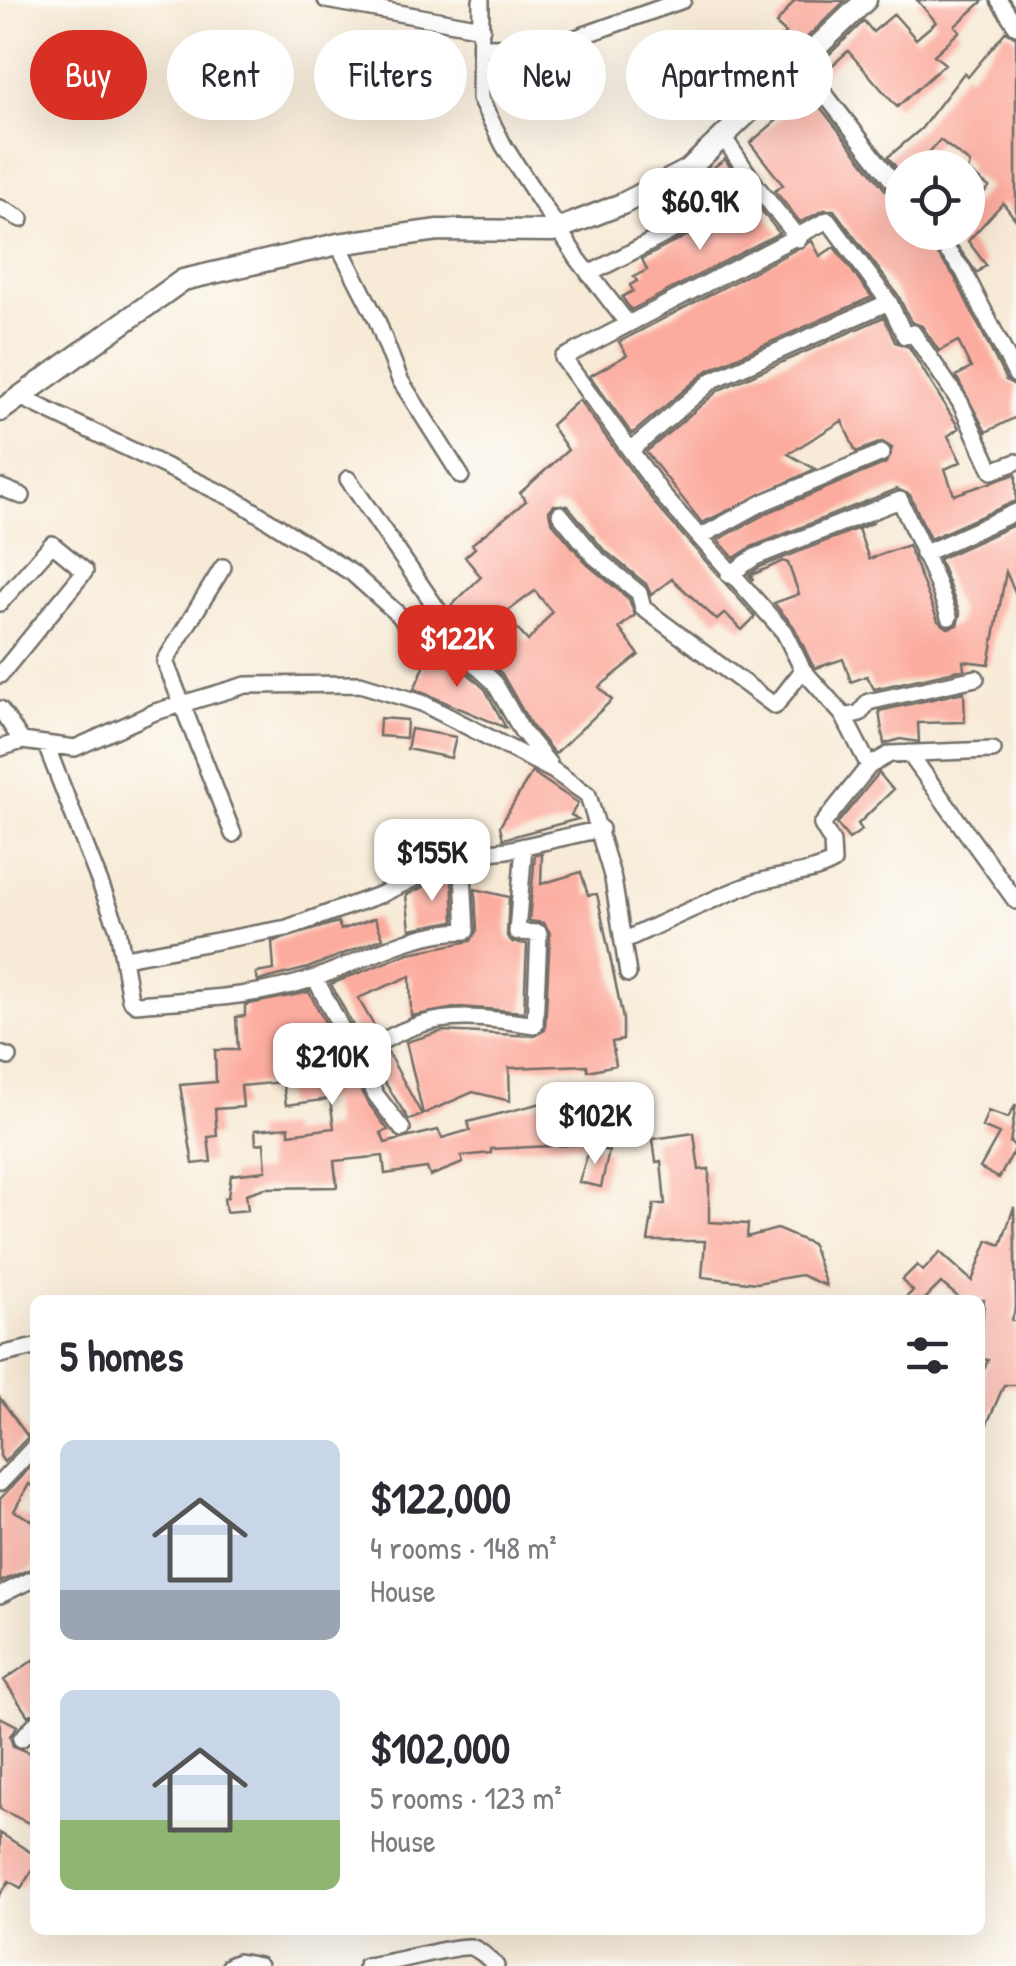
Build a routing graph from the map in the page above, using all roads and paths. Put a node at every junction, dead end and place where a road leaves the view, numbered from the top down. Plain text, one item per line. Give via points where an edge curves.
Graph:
1 (326, 0) edge
2 (482, 0) edge
3 (683, 0) edge
4 (866, 0) edge
5 (1006, 3) edge
6 (1016, 26) edge
7 (482, 28) junction
8 (833, 34) edge
9 (481, 47) junction
10 (833, 106) edge
11 (744, 120) edge
12 (724, 138) junction
13 (885, 172) edge
14 (668, 180) junction
15 (757, 187) junction
16 (0, 208) edge
17 (21, 219) dead end
18 (695, 219) junction
19 (561, 228) junction
20 (799, 239) junction
21 (338, 244) junction
22 (946, 250) edge
23 (589, 274) junction
24 (889, 302) junction
25 (628, 324) junction
26 (1016, 375) edge
27 (18, 396) junction
28 (0, 411) edge
29 (631, 450) junction
30 (882, 453) dead end
31 (1016, 462) edge
32 (461, 476) dead end
33 (348, 479) dead end
34 (0, 487) edge
35 (22, 496) dead end
36 (1016, 512) edge
37 (560, 514) dead end
38 (700, 537) junction
39 (924, 554) junction
40 (224, 568) dead end
41 (729, 574) junction
42 (0, 603) edge
43 (949, 617) dead end
44 (470, 660) junction
45 (803, 670) junction
46 (0, 675) edge
47 (976, 678) dead end
48 (182, 704) junction
49 (0, 709) edge
50 (844, 717) junction
51 (22, 741) junction
52 (46, 745) junction
53 (0, 748) edge
54 (994, 750) dead end
55 (909, 753) junction
56 (869, 766) junction
57 (554, 771) junction
58 (601, 829) junction
59 (233, 834) dead end
60 (524, 846) junction
61 (462, 854) junction
62 (1016, 900) edge
63 (625, 940) junction
64 (126, 958) junction
65 (628, 974) dead end
66 (314, 978) junction
67 (356, 1056) junction
68 (402, 1129) dead end
69 (30, 1348) edge
70 (0, 1355) edge
71 (30, 1451) edge
72 (0, 1483) edge
73 (30, 1581) edge
74 (0, 1596) edge
75 (30, 1729) edge
76 (21, 1738) dead end
77 (229, 1966) edge
78 (259, 1966) edge
79 (366, 1966) edge
80 (496, 1966) edge

1 - 7 street
2 - 7 street
3 - 9 street via 553,46
4 - 8 street
5 - 6 street
7 - 9 street
9 - 19 street via 480,100
10 - 13 street
11 - 12 street
12 - 14 street
12 - 15 street
14 - 18 street
14 - 19 street
15 - 18 street
15 - 20 street
16 - 17 street
18 - 23 street
19 - 21 street via 438,230
19 - 23 street
20 - 24 street via 828,220
20 - 25 street
21 - 27 street via 183,280
21 - 32 street via 400,380
22 - 26 street
23 - 25 street
24 - 29 street via 713,380
24 - 31 street via 905,336 913,333 960,402 992,471
25 - 29 street via 563,358
27 - 28 street
27 - 44 street via 238,500 352,573 418,640
29 - 38 street
30 - 38 street
33 - 44 street via 444,619 446,636
34 - 35 street
36 - 39 street
37 - 45 street via 639,594 644,608 775,706
38 - 41 street
39 - 41 street via 900,500 754,557
39 - 43 street
40 - 48 street via 167,652 166,668
41 - 45 street via 784,632
42 - 46 street via 52,544 86,572
44 - 57 street via 494,682
45 - 50 street
47 - 50 street via 868,702 860,713
48 - 52 street via 75,748
48 - 57 street via 246,684 360,684 422,703
48 - 59 street
49 - 51 street
50 - 56 street
51 - 52 street
51 - 53 street
52 - 64 street
54 - 55 street
55 - 56 street
55 - 62 street
56 - 63 street via 822,825 833,862 816,872 749,885
57 - 58 street via 588,796
58 - 60 street
58 - 63 street
60 - 61 street
60 - 67 street via 517,932 539,934 536,1025 458,1017 430,1021 400,1028
61 - 64 street via 382,894 287,928
61 - 66 street via 466,931 422,935
63 - 65 street
64 - 66 street via 136,1004 254,995
66 - 67 street
67 - 68 street
69 - 70 street
71 - 72 street
73 - 74 street
75 - 76 street
77 - 78 street
79 - 80 street via 459,1947 478,1950

